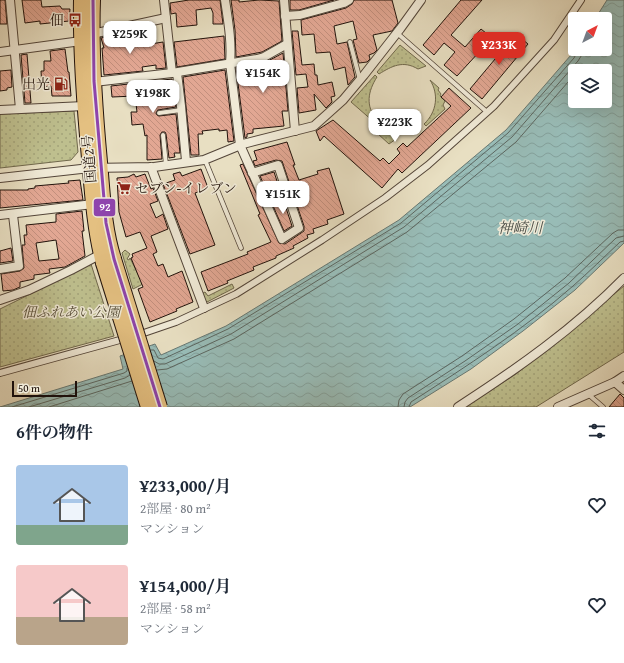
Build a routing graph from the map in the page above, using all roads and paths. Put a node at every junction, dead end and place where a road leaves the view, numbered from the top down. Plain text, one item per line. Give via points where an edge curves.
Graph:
1 (10, 0) edge
2 (82, 0) edge
3 (93, 0) edge
4 (164, 0) edge
5 (225, 0) edge
6 (284, 0) edge
7 (349, 0) edge
8 (421, 0) edge
9 (581, 0) edge
10 (285, 16) junction
11 (166, 18) junction
12 (398, 33) junction
13 (87, 37) junction
14 (350, 42) dead end
15 (287, 44) junction
16 (14, 50) junction
17 (0, 52) edge
18 (230, 63) junction
19 (174, 73) junction
20 (360, 80) junction
21 (94, 82) junction
22 (84, 106) junction
23 (20, 109) junction
24 (0, 110) edge
25 (181, 110) junction
26 (487, 112) junction
27 (159, 113) dead end
28 (294, 131) junction
29 (163, 136) dead end
30 (240, 145) junction
31 (204, 160) junction
32 (186, 162) junction
33 (166, 165) junction
34 (151, 167) junction
35 (95, 168) junction
36 (252, 173) junction
37 (0, 178) edge
38 (93, 204) junction
39 (13, 214) junction
40 (0, 215) edge
41 (241, 248) dead end
42 (107, 257) junction
43 (0, 269) edge
44 (624, 278) edge
45 (0, 300) edge
46 (204, 308) junction
47 (0, 373) edge
48 (624, 376) edge
49 (615, 382) junction
50 (624, 390) edge
51 (588, 394) junction
52 (148, 407) edge
53 (160, 407) edge
54 (458, 407) edge
55 (558, 407) edge
56 (603, 407) edge

1 - 16 street
2 - 13 highway, 国道2号
3 - 13 highway, 国道2号
4 - 11 street
5 - 18 street
6 - 10 street
7 - 10 street via 300,15
8 - 12 street
9 - 26 street via 554,40
10 - 15 street
11 - 13 street
11 - 19 street
12 - 20 street
12 - 26 lane
13 - 16 street
13 - 21 highway, 国道2号
13 - 22 highway, 国道2号
14 - 20 lane
15 - 18 street via 264,57
15 - 28 street
16 - 17 street
16 - 23 street
18 - 19 street
18 - 30 street
19 - 21 street
19 - 25 street
20 - 28 street via 343,100 314,126
21 - 35 highway, 国道2号
22 - 23 street
22 - 35 highway, 国道2号
23 - 24 street
25 - 27 lane
25 - 32 street
26 - 46 street via 385,198 236,294
28 - 30 street
29 - 33 lane
30 - 31 street
30 - 36 street
31 - 32 street
31 - 41 lane
32 - 33 street
33 - 34 street
34 - 35 street
34 - 46 street
35 - 37 street
35 - 38 highway, 国道2号
35 - 42 highway, 国道2号 via 104,212
36 - 36 street via 273,219 282,239 299,228 278,165
38 - 39 street
38 - 42 highway, 国道2号
39 - 40 street
39 - 43 street via 19,266
42 - 45 street
42 - 52 highway, 国道2号, bridge
42 - 53 highway, 国道2号, bridge
44 - 54 street via 539,351
46 - 47 street via 142,335
48 - 49 street
49 - 50 street
49 - 51 street
51 - 55 street
51 - 56 lane

